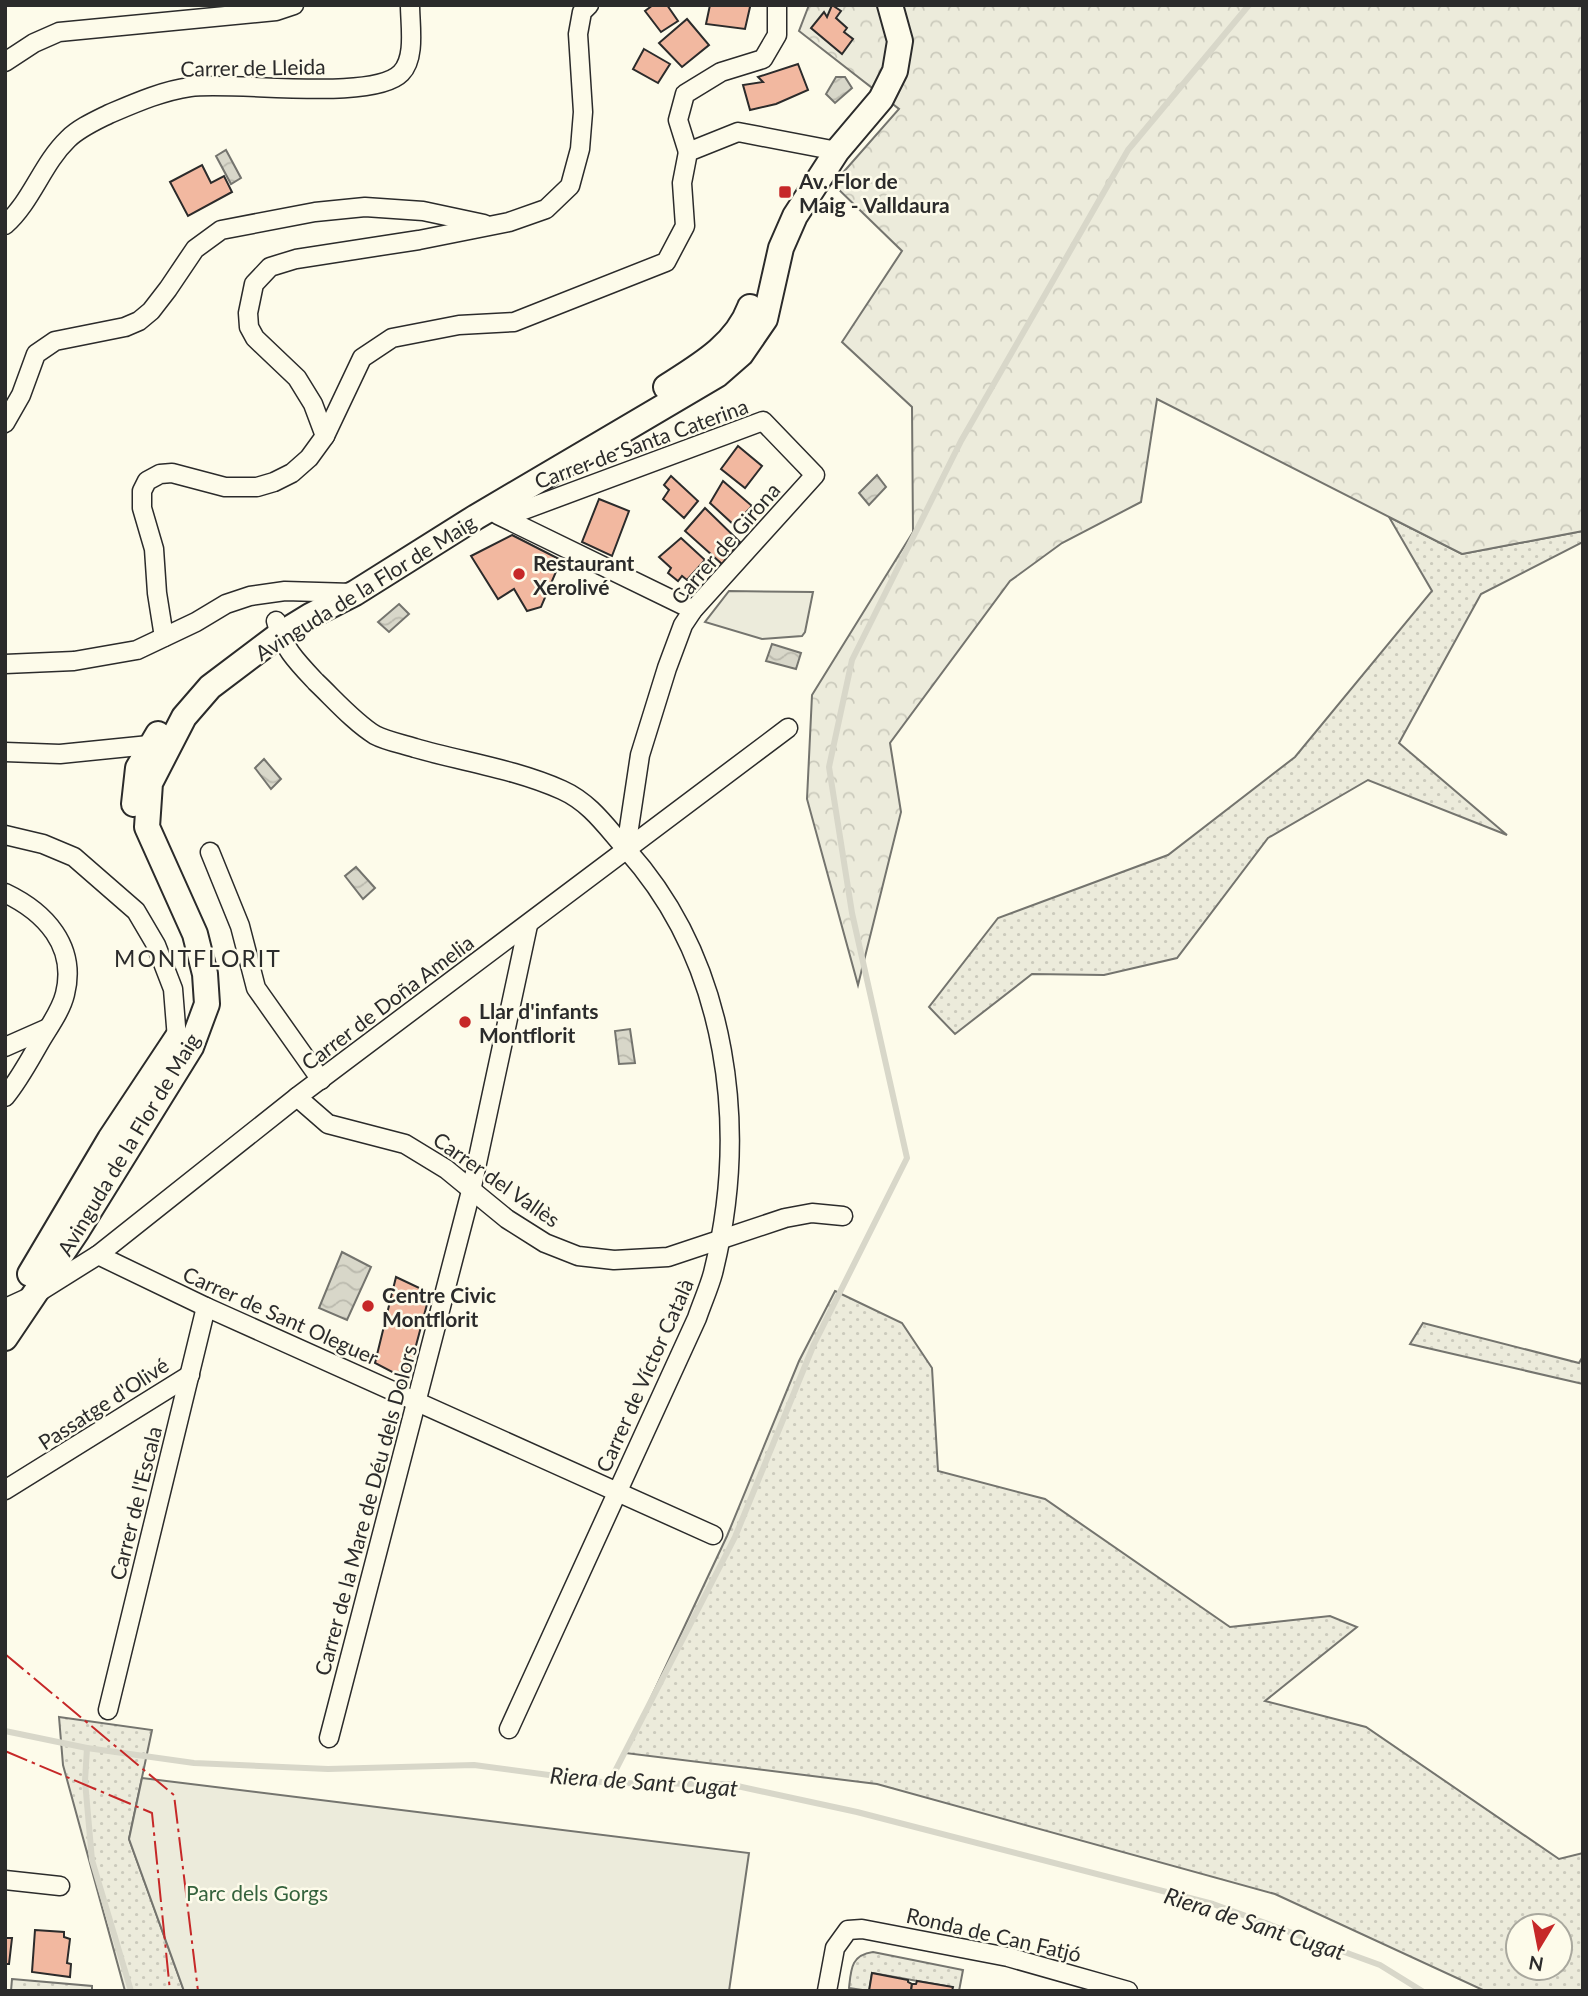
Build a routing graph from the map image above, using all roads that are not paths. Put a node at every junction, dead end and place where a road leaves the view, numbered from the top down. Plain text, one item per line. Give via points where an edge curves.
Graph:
1 (294, 5) edge
2 (410, 5) edge
3 (589, 5) edge
4 (777, 5) edge
5 (890, 5) edge
6 (5, 62) edge
7 (837, 150) junction
8 (688, 152) junction
9 (5, 225) edge
10 (491, 225) junction
11 (5, 422) edge
12 (325, 436) junction
13 (815, 475) joint
14 (491, 510) junction
15 (327, 592) junction
16 (355, 593) junction
17 (693, 610) junction
18 (278, 628) junction
19 (164, 637) junction
20 (5, 664) edge
21 (788, 728) dead end
22 (161, 743) junction
23 (5, 752) edge
24 (5, 835) edge
25 (626, 848) junction
26 (210, 852) dead end
27 (5, 893) edge
28 (528, 925) junction
29 (48, 1028) junction
30 (177, 1039) junction
31 (5, 1047) edge
32 (321, 1080) junction
33 (5, 1097) edge
34 (298, 1097) junction
35 (471, 1191) junction
36 (843, 1216) dead end
37 (719, 1241) junction
38 (98, 1255) junction
39 (34, 1295) junction
40 (206, 1307) junction
41 (8, 1310) edge
42 (5, 1338) edge
43 (190, 1375) junction
44 (417, 1401) junction
45 (5, 1490) edge
46 (618, 1490) junction
47 (713, 1535) dead end
48 (108, 1710) dead end
49 (509, 1729) dead end
50 (329, 1738) dead end
51 (5, 1880) edge
52 (60, 1886) dead end
53 (827, 1991) edge
54 (1128, 1991) edge

1 - 6 street via 276,11 59,32
2 - 9 street, Carrer de Lleida via 409,52 401,74 352,88 200,86 161,93 107,115 67,139
3 - 10 street via 582,12 578,34 583,112 570,186 545,208
4 - 8 street via 777,35 764,59 721,72 685,94 678,120
5 - 7 street, Avinguda de la Flor de Maig via 900,41 894,71 881,99
7 - 8 street via 738,132
7 - 14 street, Avinguda de la Flor de Maig via 788,230 765,319 741,354 717,375
8 - 12 street via 682,183 685,226 666,262 514,322 459,325 392,338 362,358
10 - 11 street via 423,211 365,207 221,230 195,249 139,321 55,341 36,354
10 - 12 street via 296,259 270,267 254,284 249,327 296,378 313,404
12 - 19 street via 292,473 257,487 225,486 172,473 148,481 142,491 142,508 154,549
13 - 14 street, Carrer de Santa Caterina via 763,421
13 - 17 street, Carrer de Girona
14 - 15 street, Avinguda de la Flor de Maig
14 - 16 street, Avinguda de la Flor de Maig
14 - 17 street
15 - 16 street
15 - 18 street, Avinguda de la Flor de Maig
15 - 19 street via 250,596
16 - 18 street, Avinguda de la Flor de Maig
17 - 25 street, Carrer de Girona via 667,668 640,755
18 - 22 street, Avinguda de la Flor de Maig via 221,660 181,698
18 - 25 street, Carrer de Víctor Català via 298,663 376,735 564,791 601,817
19 - 20 street via 108,657
21 - 25 street, Carrer de Doña Amelia
22 - 23 street via 60,754
22 - 30 street, Avinguda de la Flor de Maig via 138,768 133,808 136,843 185,943 194,983 190,1016
22 - 39 street, Avinguda de la Flor de Maig via 150,783 147,827 195,934 205,974 206,1003 191,1047
24 - 30 street via 74,857 136,911 173,989
25 - 28 street, Carrer de Doña Amelia
25 - 37 street, Carrer de Víctor Català via 672,910 714,1012 730,1127
26 - 32 street via 240,926 256,988
27 - 29 street via 27,903 57,934 67,980
28 - 32 street, Carrer de Doña Amelia
28 - 35 street, Carrer de la Mare de Déu dels Dolors
29 - 31 street
29 - 33 street
30 - 41 street, Avinguda de la Flor de Maig via 110,1139
32 - 34 street, Carrer de Doña Amelia
34 - 35 street, Carrer del Vallès via 328,1124 405,1144
34 - 38 street, Carrer de Doña Amelia
35 - 37 street, Carrer del Vallès via 545,1244 578,1256 614,1260 668,1257
35 - 44 street, Carrer de la Mare de Déu dels Dolors
36 - 37 street, Carrer del Vallès via 812,1213 785,1218
37 - 46 street, Carrer de Víctor Català via 713,1275 696,1318
38 - 39 street, Carrer de Doña Amelia
38 - 40 street, Carrer de Sant Oleguer
39 - 41 street, Carrer de Doña Amelia
39 - 42 street, Avinguda de la Flor de Maig
40 - 43 street, Carrer de l'Escala
40 - 44 street, Carrer de Sant Oleguer
43 - 45 street, Passatge d'Olivé
43 - 48 street, Carrer de l'Escala
44 - 46 street, Carrer de Sant Oleguer
44 - 50 street, Carrer de la Mare de Déu dels Dolors
46 - 47 street, Carrer de Sant Oleguer
46 - 49 street, Carrer de Víctor Català
51 - 52 street
53 - 54 street, Ronda de Can Fatjó via 835,1948 848,1930 884,1932 1008,1957

